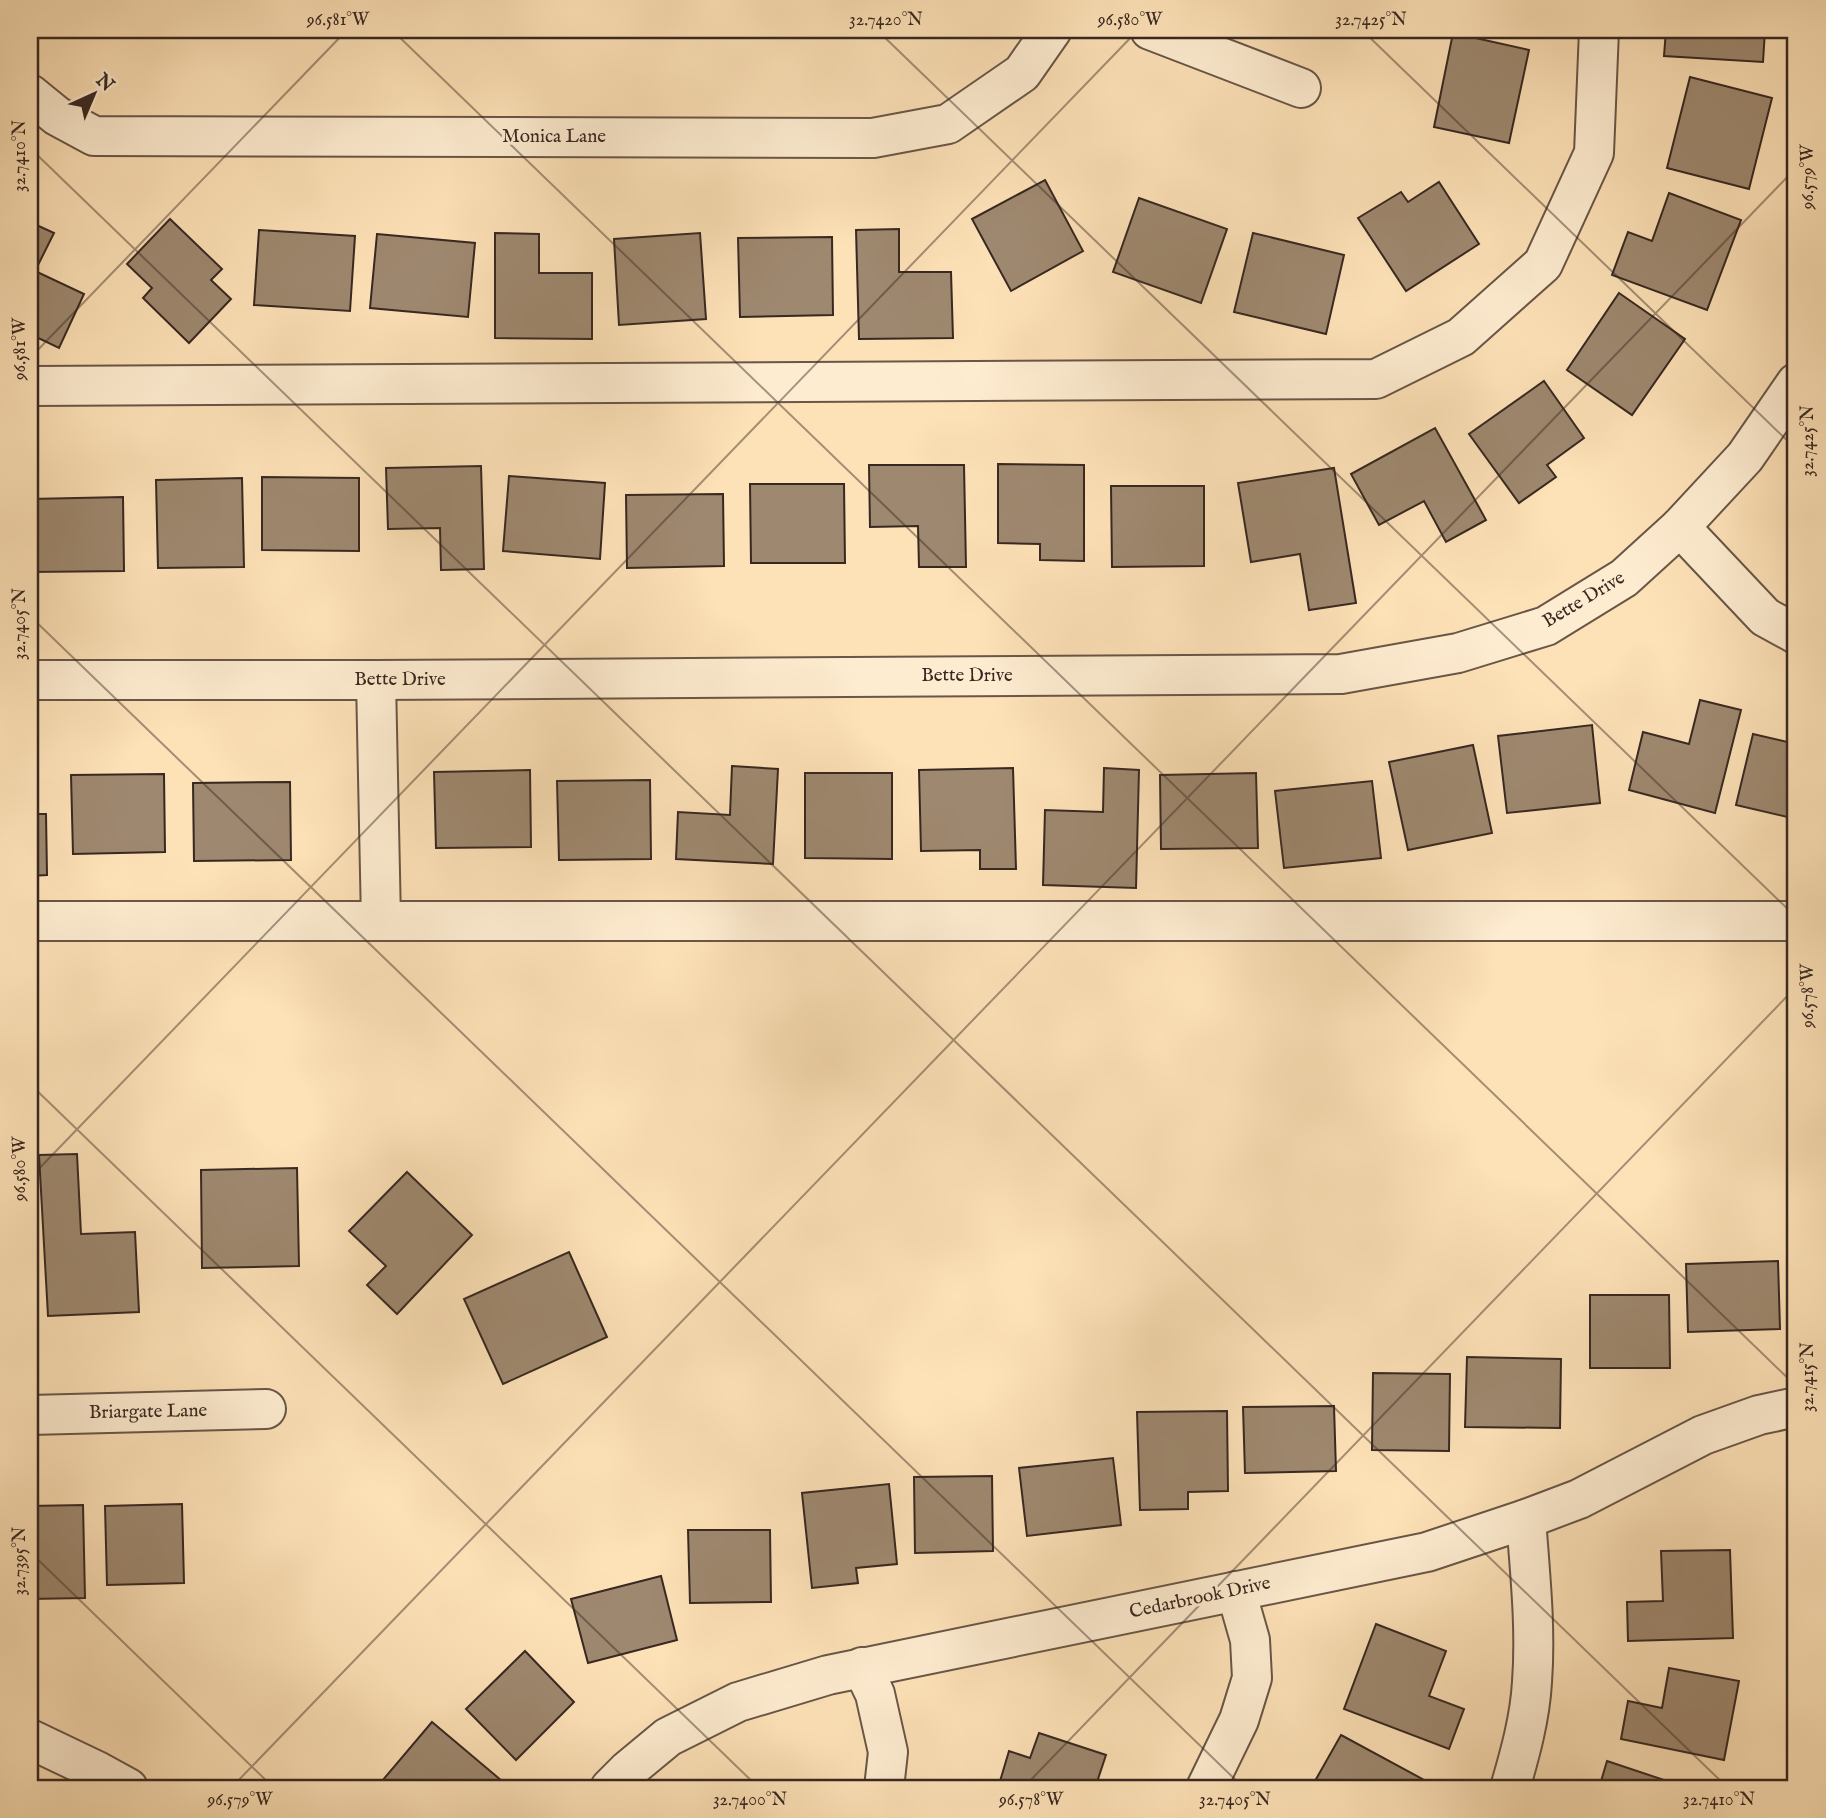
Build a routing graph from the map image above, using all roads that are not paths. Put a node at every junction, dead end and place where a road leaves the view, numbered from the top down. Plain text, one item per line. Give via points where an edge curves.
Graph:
1 (1052, 30) edge
2 (1150, 30) edge
3 (1599, 30) edge
4 (1301, 88) dead end
5 (30, 94) edge
6 (1796, 383) edge
7 (30, 386) edge
8 (1680, 527) junction
9 (1796, 634) edge
10 (30, 680) edge
11 (376, 680) junction
12 (30, 921) edge
13 (381, 921) junction
14 (1796, 921) edge
15 (1796, 1407) edge
16 (266, 1409) dead end
17 (30, 1415) edge
18 (1525, 1519) junction
19 (1236, 1591) junction
20 (862, 1667) junction
21 (30, 1739) edge
22 (128, 1788) edge
23 (611, 1788) edge
24 (884, 1788) edge
25 (1206, 1788) edge
26 (1510, 1788) edge

1 - 5 street, Monica Lane via 1022,73 948,124 873,138 94,136 57,116
2 - 4 street
3 - 7 street via 1594,153 1543,264 1461,337 1376,379
6 - 8 street, Bette Drive via 1745,457
8 - 9 street via 1765,617
8 - 11 street, Bette Drive via 1624,578 1546,626 1458,653 1341,674
10 - 11 street, Bette Drive
11 - 13 street
12 - 13 street
13 - 14 street
15 - 18 street, Cedarbrook Drive via 1703,1435 1579,1499
16 - 17 street, Briargate Lane
18 - 19 street, Cedarbrook Drive via 1427,1552
18 - 26 street via 1533,1619 1532,1683
19 - 20 street, Cedarbrook Drive
19 - 25 street via 1250,1640 1252,1678 1239,1720
20 - 23 street, Cedarbrook Drive via 738,1702 668,1737
20 - 24 street via 875,1694 888,1752
21 - 22 street

